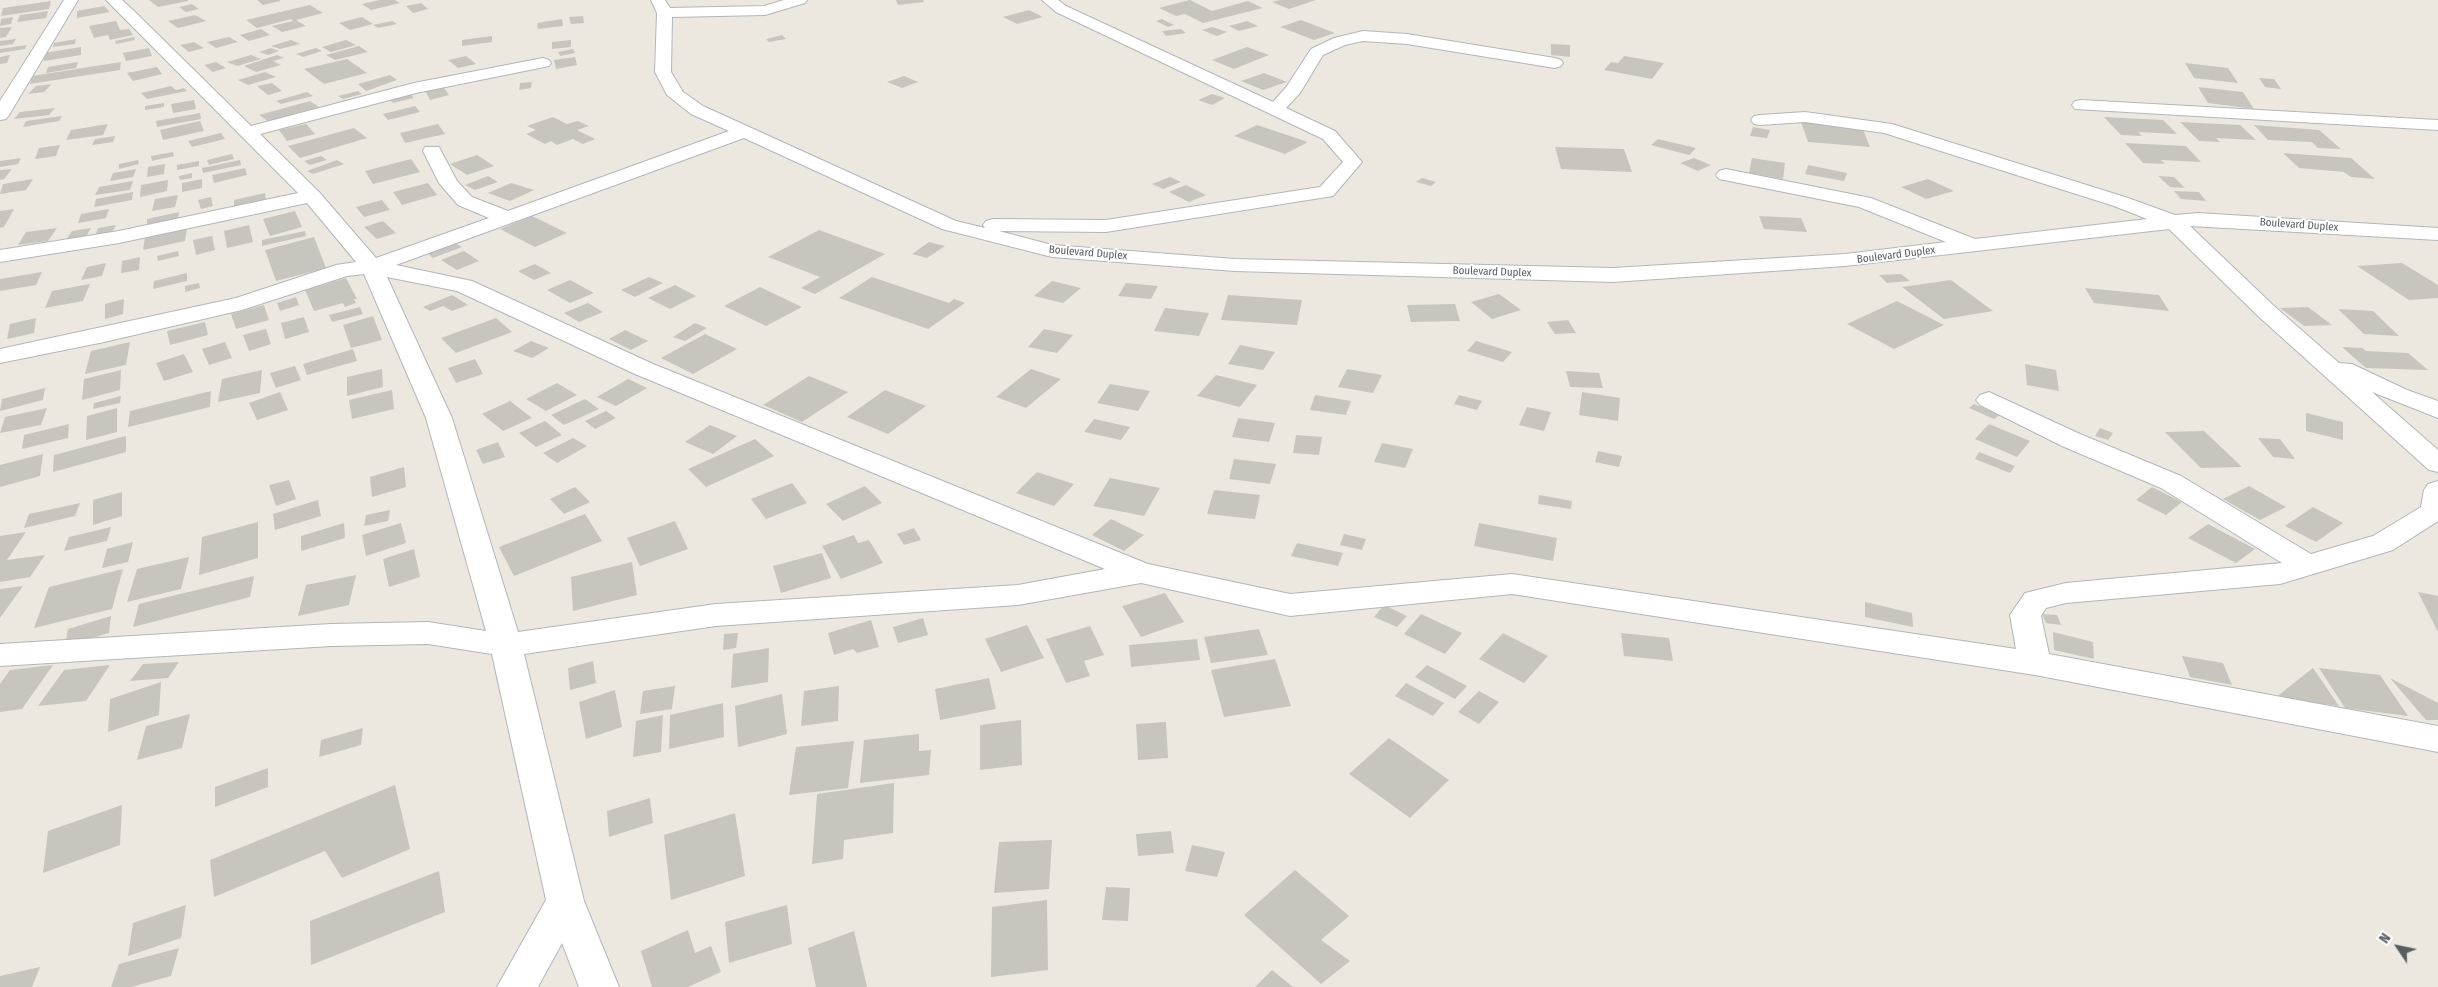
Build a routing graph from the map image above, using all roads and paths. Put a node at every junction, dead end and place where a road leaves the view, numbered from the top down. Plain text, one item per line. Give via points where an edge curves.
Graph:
1 (72, 0) edge
2 (113, 0) edge
3 (800, 0) edge
4 (1049, 0) edge
5 (661, 7) edge
6 (543, 63) dead end
7 (1555, 63) dead end
8 (2082, 105) dead end
9 (1276, 109) junction
10 (0, 115) edge
11 (1760, 120) dead end
12 (2438, 125) edge
13 (747, 131) junction
14 (248, 132) junction
15 (432, 151) dead end
16 (1726, 175) dead end
17 (312, 196) junction
18 (506, 217) junction
19 (2174, 222) junction
20 (950, 225) junction
21 (2438, 234) edge
22 (1973, 246) junction
23 (0, 256) edge
24 (372, 267) junction
25 (2315, 355) junction
26 (0, 356) edge
27 (1989, 400) dead end
28 (2438, 410) edge
29 (2438, 464) edge
30 (2438, 490) edge
31 (2307, 566) junction
32 (1141, 573) junction
33 (506, 645) junction
34 (0, 656) edge
35 (2035, 663) junction
36 (2438, 739) edge
37 (565, 901) junction
38 (517, 987) edge
39 (599, 987) edge

1 - 10 street
2 - 14 street
3 - 5 street via 765,10
4 - 9 street via 1061,9
5 - 13 street, Boulevard Duplex via 663,72 676,95 697,110
6 - 14 street via 414,88
7 - 9 street via 1416,40 1364,36 1340,40 1317,52 1294,89
8 - 12 street
9 - 20 street via 1329,135 1353,162 1326,192 1106,226
11 - 19 street via 1805,117 1886,128 2121,202
13 - 18 street
13 - 20 street, Boulevard Duplex
14 - 17 street
15 - 18 street via 449,183 465,201
16 - 22 street via 1864,202
17 - 23 street via 119,237
17 - 24 street
18 - 24 street
19 - 21 street, Boulevard Duplex via 2198,219
19 - 22 street, Boulevard Duplex
19 - 25 street
20 - 22 street, Boulevard Duplex via 1052,251 1236,265 1613,275 1846,260
24 - 26 street via 344,270 242,303
24 - 32 street via 464,286 644,369
24 - 33 street via 439,418
25 - 28 street via 2398,396
25 - 29 street
27 - 31 street via 2071,440 2171,482
30 - 31 street via 2434,511 2383,543
31 - 35 street via 2280,574 2066,593 2036,600 2025,615
32 - 33 street via 1018,595 716,615
32 - 35 street via 1290,605 1512,584
33 - 34 street via 408,633
33 - 37 street
35 - 36 street
37 - 38 street
37 - 39 street

